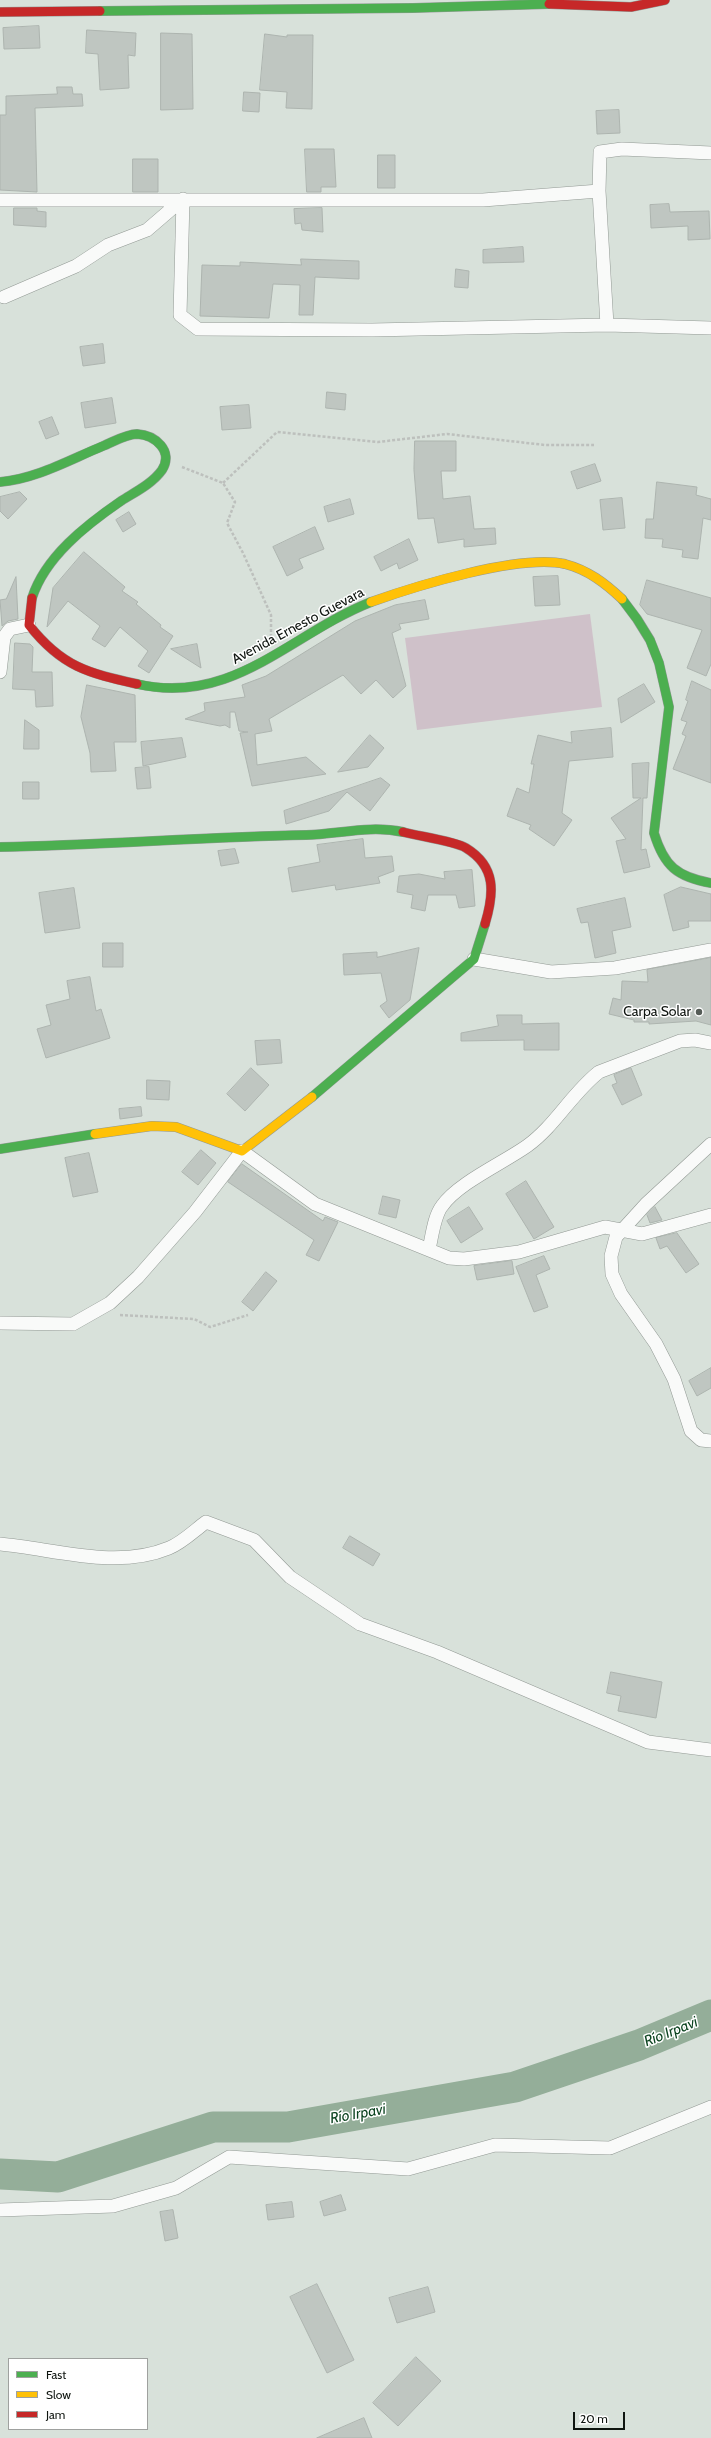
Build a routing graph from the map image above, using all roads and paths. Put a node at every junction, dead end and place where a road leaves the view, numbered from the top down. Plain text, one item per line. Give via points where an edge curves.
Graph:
1 (665, 0) edge
2 (322, 4) edge
3 (0, 12) edge
4 (711, 153) edge
5 (599, 191) junction
6 (183, 199) junction
7 (1, 200) edge
8 (4, 297) dead end
9 (607, 325) junction
10 (711, 328) edge
11 (594, 445) dead end
12 (166, 462) junction
13 (0, 482) edge
14 (223, 484) junction
15 (29, 625) junction
16 (272, 658) junction
17 (0, 672) edge
18 (0, 847) edge
19 (711, 883) edge
20 (711, 950) edge
21 (474, 959) junction
22 (711, 1043) edge
23 (711, 1144) edge
24 (0, 1149) edge
25 (242, 1151) junction
26 (711, 1214) edge
27 (623, 1230) junction
28 (429, 1250) junction
29 (116, 1315) dead end
30 (248, 1315) dead end
31 (0, 1323) edge
32 (711, 1441) edge
33 (0, 1544) edge
34 (711, 1750) edge
35 (711, 2107) edge
36 (0, 2210) edge

1 - 2 main road via 631,7 552,4
2 - 3 main road
4 - 5 street via 622,149 600,152
5 - 6 street via 483,200
5 - 9 street
6 - 7 street
6 - 8 street via 147,230 108,245 76,266
6 - 9 street via 180,315 198,330 365,330
9 - 10 street
11 - 14 path via 545,445 447,434 378,442 277,432
12 - 13 main road via 165,451 159,442 147,435 132,434 23,480
12 - 14 path
12 - 15 main road via 152,480 97,518 45,571 32,595
14 - 16 path via 235,502 226,523 243,553 271,615
15 - 16 main road, Avenida Ernesto Guevara via 42,642 76,668 165,690 216,682
15 - 17 street via 10,629 4,637
16 - 19 main road, Avenida Ernesto Guevara via 350,611 395,592 493,570 545,562 566,564 591,574 617,593 634,614 653,647 666,685 670,709 654,833 658,850 666,864 681,874 699,882
18 - 21 main road via 308,835 366,828 397,831 465,847 477,857 489,873 493,886
20 - 21 street via 615,968 551,972
21 - 25 main road via 335,1080
22 - 28 street via 680,1041 599,1072 527,1146 452,1195 441,1206
23 - 27 street via 646,1204
24 - 25 main road via 152,1126 176,1127
25 - 28 street via 315,1204
25 - 31 street via 195,1212 138,1277 110,1303 73,1324
26 - 27 street via 642,1234
27 - 28 street via 605,1228 519,1252 464,1259 449,1258
27 - 32 street via 616,1237 611,1256 612,1274 621,1294 656,1344 674,1379 691,1431 701,1440
29 - 30 path via 194,1319 210,1327
33 - 34 street via 96,1557 130,1558 170,1548 206,1522 254,1540 290,1577 360,1624 437,1652 648,1742
35 - 36 street via 610,2148 495,2145 408,2169 229,2157 176,2188 113,2206

